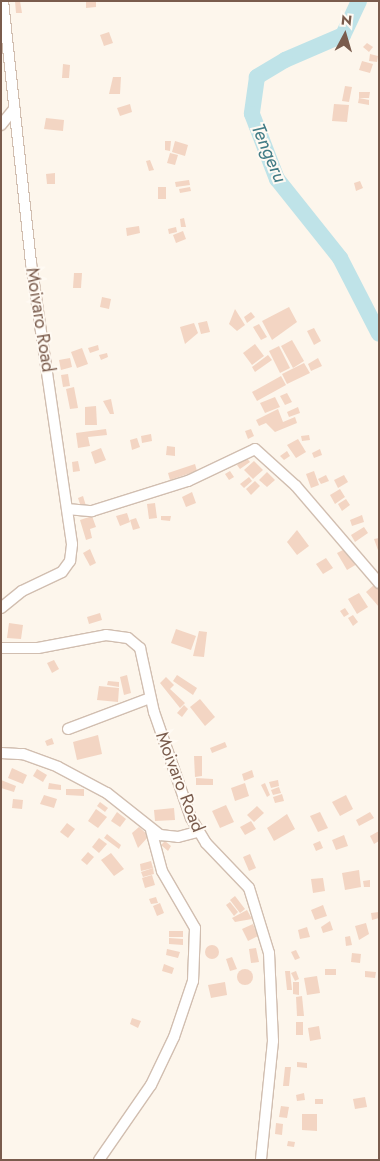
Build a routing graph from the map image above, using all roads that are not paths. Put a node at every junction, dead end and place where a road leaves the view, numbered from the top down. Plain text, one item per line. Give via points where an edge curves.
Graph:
1 (3, 1) edge
2 (14, 109) junction
3 (1, 125) edge
4 (67, 509) junction
5 (379, 583) edge
6 (4, 605) edge
7 (1, 648) edge
8 (150, 698) junction
9 (68, 729) dead end
10 (1, 753) edge
11 (151, 830) junction
12 (197, 832) junction
13 (98, 1160) edge
14 (261, 1160) edge

1 - 2 street, Moivaro Road
2 - 3 street
2 - 4 street, Moivaro Road via 31,263
4 - 5 street via 101,509 188,481 255,449 296,486
4 - 6 street, Moivaro Road via 72,544 67,567
7 - 8 street, Moivaro Road via 38,648 106,635 128,638 144,656
8 - 9 street
8 - 12 street, Moivaro Road
10 - 11 street via 35,758 74,776 123,804
11 - 12 street via 178,837
11 - 13 street via 162,871 195,928 193,981 174,1037 150,1085
12 - 14 street, Moivaro Road via 243,879 269,952 273,1041

